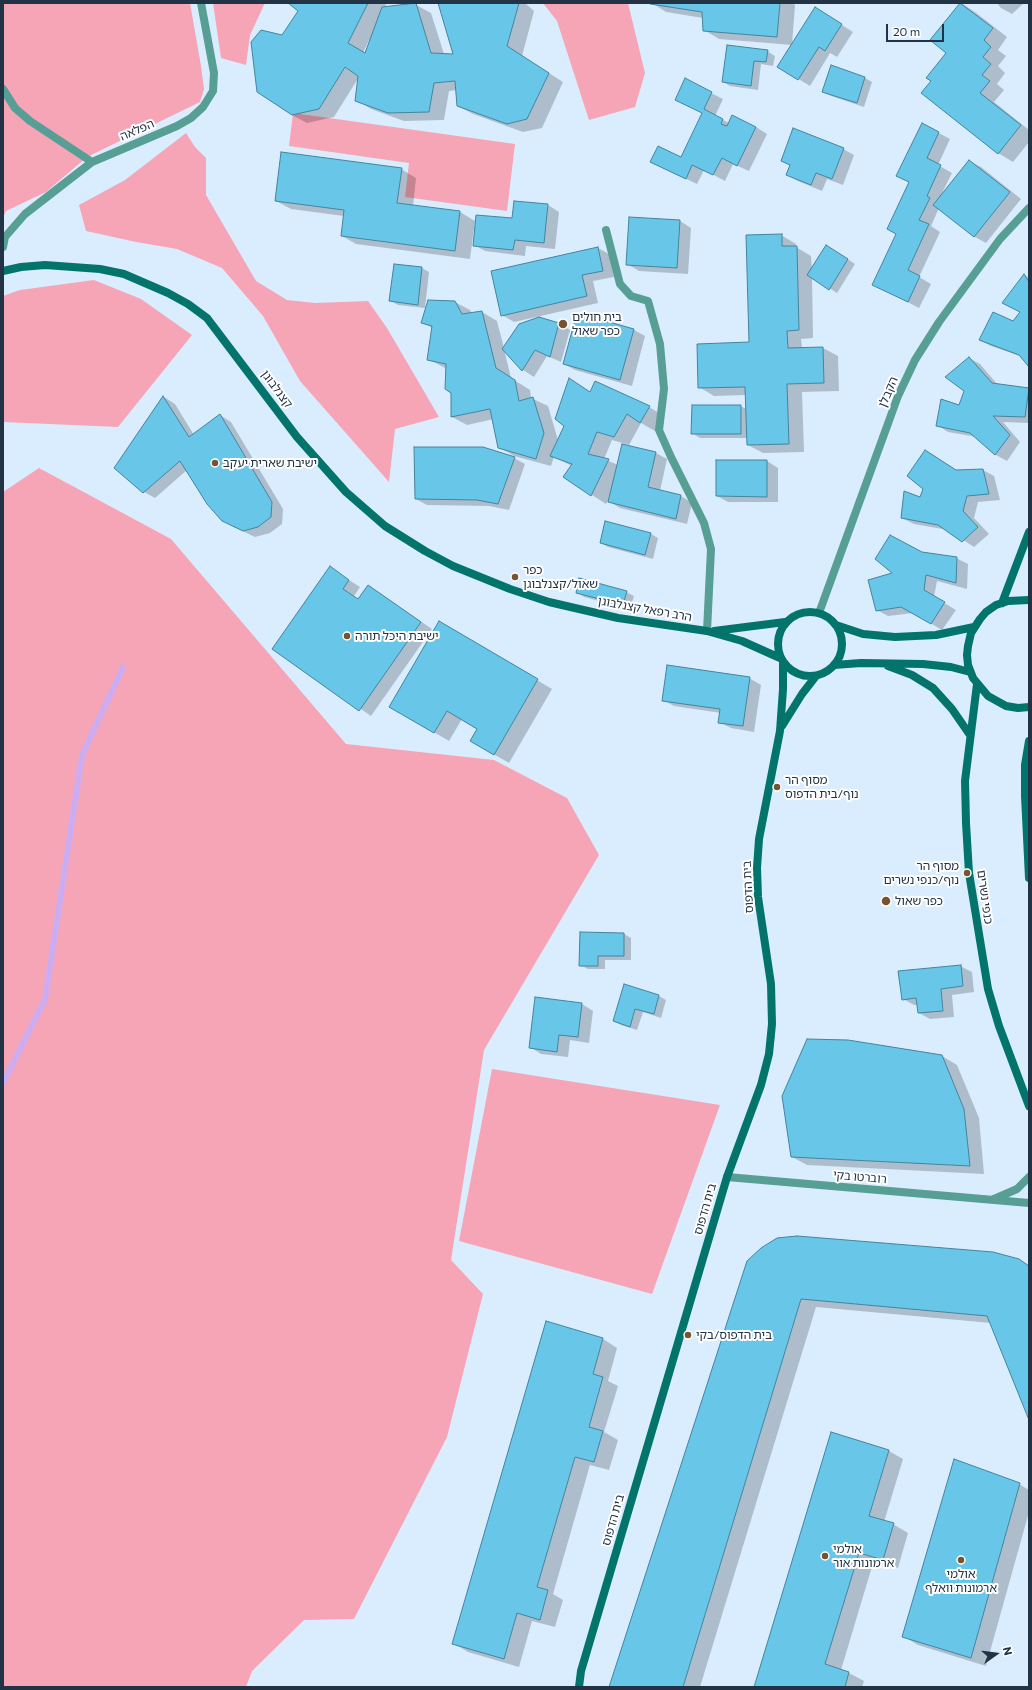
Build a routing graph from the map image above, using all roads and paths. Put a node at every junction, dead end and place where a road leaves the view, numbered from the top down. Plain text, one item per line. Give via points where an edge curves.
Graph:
1 (201, 3) edge
2 (3, 89) edge
3 (92, 162) junction
4 (1029, 208) edge
5 (606, 230) dead end
6 (3, 247) edge
7 (3, 271) edge
8 (1029, 532) edge
9 (510, 589) joint
10 (1029, 600) edge
11 (1002, 603) junction
12 (820, 613) junction
13 (785, 622) junction
14 (836, 625) junction
15 (974, 627) junction
16 (707, 631) junction
17 (782, 660) junction
18 (877, 663) junction
19 (834, 665) junction
20 (970, 672) junction
21 (816, 676) junction
22 (977, 684) junction
23 (1029, 707) edge
24 (780, 731) junction
25 (970, 736) junction
26 (1029, 741) edge
27 (1029, 755) edge
28 (1025, 765) junction
29 (1029, 878) edge
30 (1029, 1106) edge
31 (727, 1177) junction
32 (1029, 1177) edge
33 (991, 1200) junction
34 (1029, 1203) edge
35 (579, 1687) edge

1 - 3 street, הפלאה via 214,73 212,91 203,107 177,126
2 - 3 street via 15,108 30,121
3 - 6 street, הפלאה via 25,214 5,237
4 - 12 street, הקבלן via 1000,239 939,322 915,360 898,396
5 - 16 street via 620,284 631,296 648,301 660,344 664,389 659,430 704,523 711,549
7 - 9 street, קצנלבוגן via 45,265 100,269 124,274 188,304 208,318 297,437 346,492 385,526 425,551 453,566
8 - 11 street
9 - 16 street, הרב רפאל קצנלבוגן via 549,602 618,618
10 - 11 street
11 - 15 street via 986,612
12 - 13 street via 804,612
12 - 14 street via 829,617
13 - 16 street, הרב רפאל קצנלבוגן
13 - 17 street via 778,637
14 - 15 street via 863,634 895,637 950,633
14 - 19 street via 841,635 842,646 840,656
15 - 20 street via 967,655
16 - 17 street, הרב רפאל קצנלבוגן via 742,641
17 - 21 street via 796,673
17 - 24 street, בית הדפוס via 783,696
18 - 19 street
18 - 20 street via 936,665
18 - 25 street via 926,682 952,708
19 - 21 street
20 - 22 street
21 - 24 street, בית הדפוס
22 - 23 street via 999,703 1018,708
22 - 25 street, כנפי נשרים
24 - 31 street, בית הדפוס via 761,831 757,868 758,897 771,984 772,1024 769,1054 761,1085
25 - 30 street, כנפי נשרים via 965,781 966,823 969,873 978,931 987,982 999,1026
26 - 28 street
27 - 28 street
28 - 29 street
31 - 33 street, רוברטו בקי
31 - 35 street, בית הדפוס
32 - 33 street, רוברטו בקי via 1017,1189
33 - 34 street, רוברטו בקי

